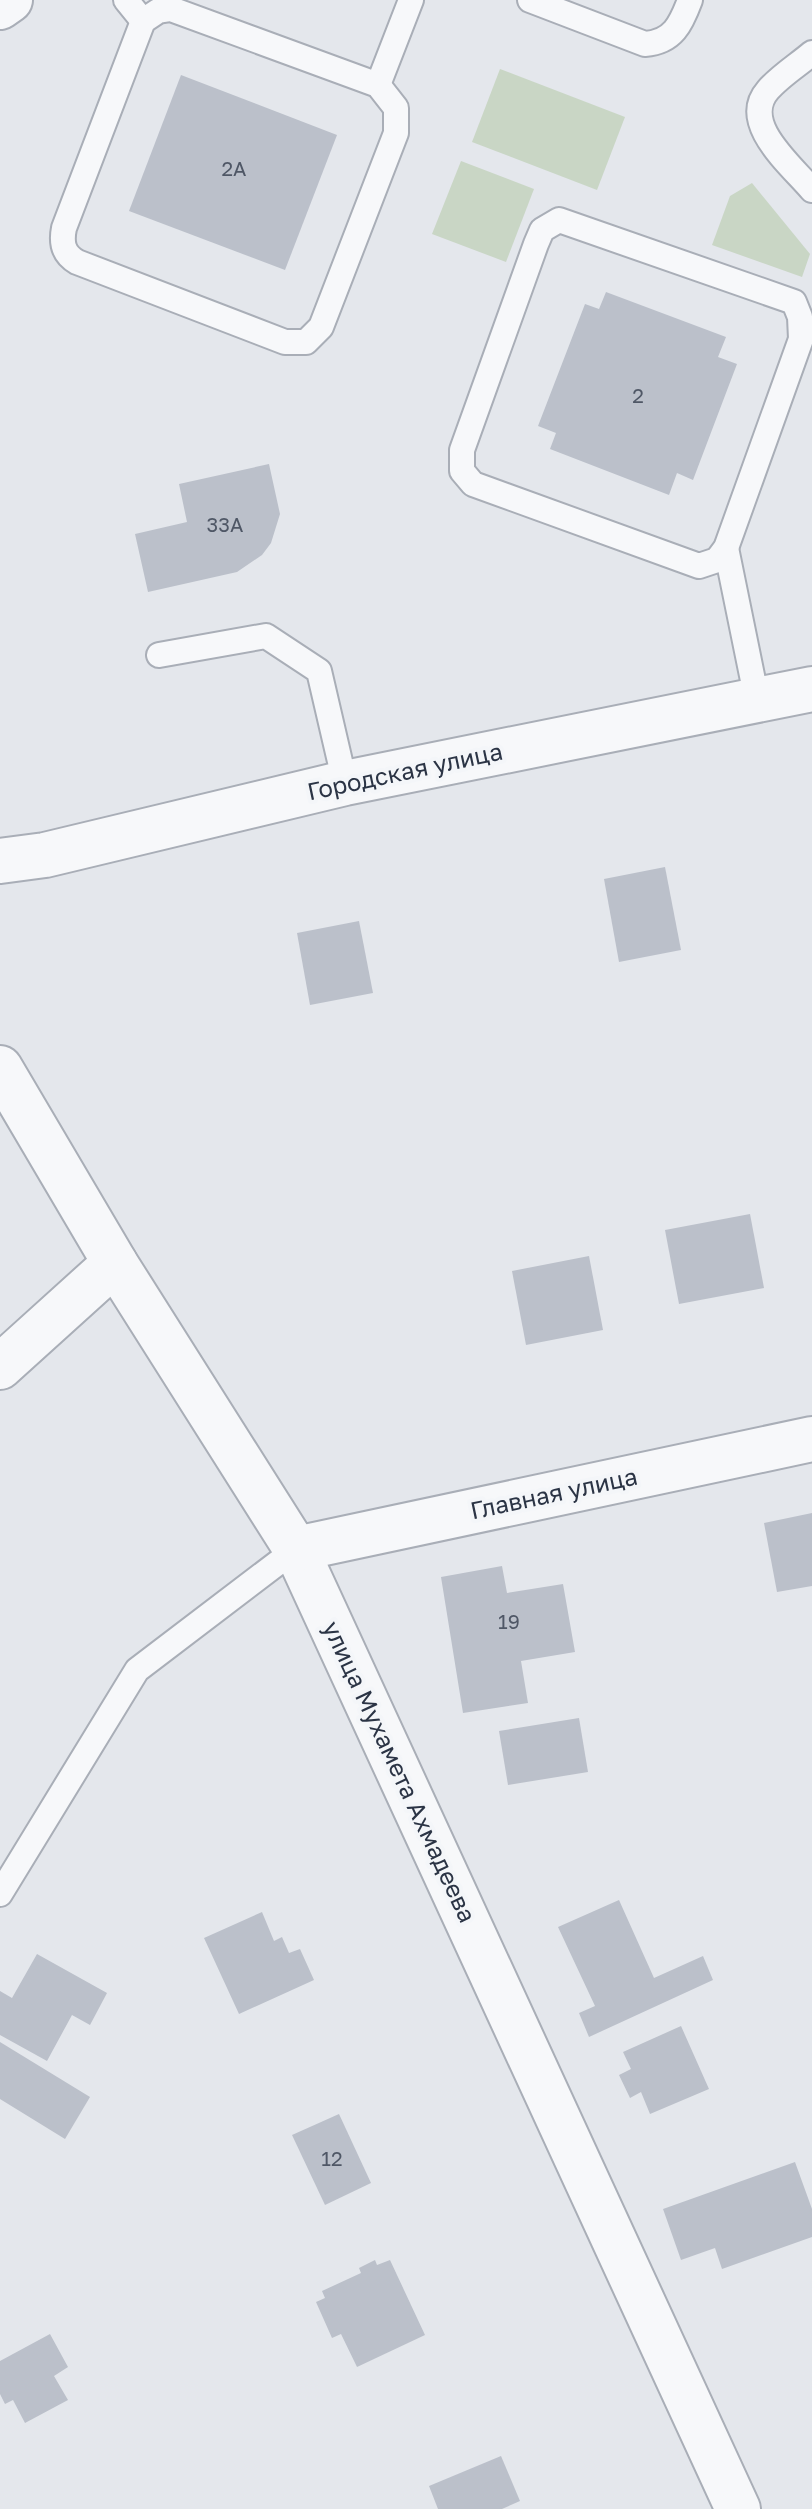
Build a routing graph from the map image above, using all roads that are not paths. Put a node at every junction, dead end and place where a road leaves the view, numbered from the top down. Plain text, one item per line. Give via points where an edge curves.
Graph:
1 (10, 0) edge
2 (126, 0) edge
3 (411, 0) edge
4 (530, 0) edge
5 (690, 0) edge
6 (0, 7) edge
7 (143, 21) junction
8 (812, 53) edge
9 (378, 85) junction
10 (812, 190) edge
11 (806, 313) edge
12 (726, 548) junction
13 (159, 655) dead end
14 (812, 689) edge
15 (757, 700) junction
16 (345, 783) junction
17 (0, 861) edge
18 (0, 1068) edge
19 (115, 1263) junction
20 (0, 1367) edge
21 (812, 1439) edge
22 (296, 1549) junction
23 (0, 1894) edge
24 (738, 2509) edge

1 - 6 street
2 - 7 lane
3 - 9 lane
4 - 5 lane via 645,44 676,30
7 - 9 lane via 158,11 179,11
7 - 9 lane via 64,228 65,251 77,262 285,342 306,342 321,327 396,133 396,108
8 - 10 lane via 769,89 758,112 762,130
11 - 12 lane
11 - 12 lane via 794,302 568,221 550,223 536,244 462,450 462,471 473,484 699,566 717,560
12 - 15 lane
13 - 16 lane via 266,636 319,671
14 - 15 street, Городская улица
15 - 16 street, Городская улица
16 - 17 street, Городская улица via 45,855
18 - 19 street, улица Мухамета Ахмадеева
19 - 20 street
19 - 22 street, улица Мухамета Ахмадеева
21 - 22 street, Главная улица
22 - 23 lane via 137,1670
22 - 24 street, улица Мухамета Ахмадеева

